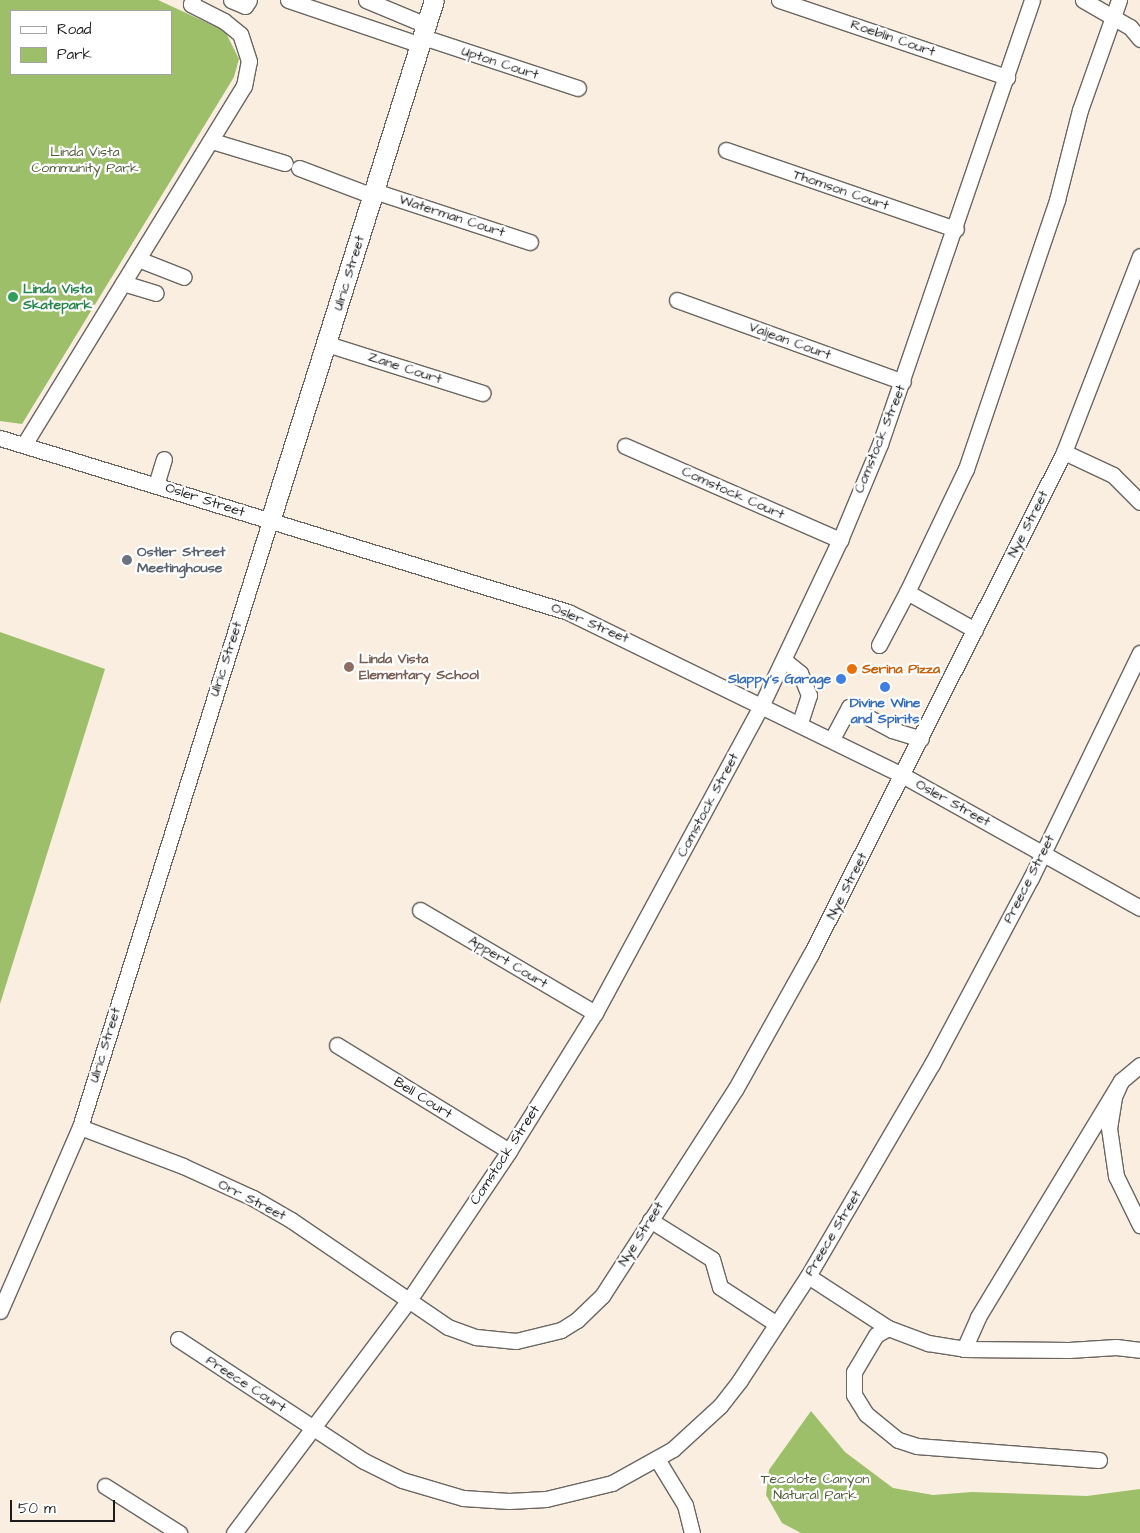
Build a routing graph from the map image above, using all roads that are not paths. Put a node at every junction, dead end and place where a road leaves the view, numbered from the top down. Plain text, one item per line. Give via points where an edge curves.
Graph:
1 (193, 0) edge
2 (231, 0) edge
3 (249, 0) edge
4 (288, 0) edge
5 (366, 0) edge
6 (434, 0) edge
7 (778, 0) edge
8 (1032, 0) edge
9 (1084, 0) edge
10 (1119, 0) edge
11 (1113, 16) junction
12 (423, 36) junction
13 (1140, 39) edge
14 (1007, 77) junction
15 (578, 88) dead end
16 (212, 141) junction
17 (726, 150) dead end
18 (374, 194) junction
19 (956, 229) junction
20 (530, 242) dead end
21 (1140, 256) edge
22 (138, 259) junction
23 (184, 277) dead end
24 (124, 283) junction
25 (155, 294) dead end
26 (677, 300) dead end
27 (328, 344) junction
28 (903, 382) junction
29 (482, 392) dead end
30 (0, 438) edge
31 (25, 443) junction
32 (626, 446) dead end
33 (1064, 452) junction
34 (164, 459) dead end
35 (156, 485) junction
36 (1140, 502) edge
37 (270, 521) junction
38 (840, 540) junction
39 (907, 592) junction
40 (975, 630) junction
41 (879, 645) dead end
42 (1140, 654) edge
43 (784, 660) junction
44 (762, 704) junction
45 (800, 722) junction
46 (832, 739) junction
47 (921, 739) junction
48 (904, 776) junction
49 (1043, 854) junction
50 (1140, 908) edge
51 (420, 910) dead end
52 (595, 1013) junction
53 (337, 1045) dead end
54 (1140, 1065) edge
55 (1121, 1081) junction
56 (80, 1127) junction
57 (509, 1151) junction
58 (650, 1220) junction
59 (1140, 1225) edge
60 (808, 1276) junction
61 (409, 1300) junction
62 (0, 1311) edge
63 (775, 1323) junction
64 (888, 1328) junction
65 (178, 1339) dead end
66 (964, 1349) junction
67 (1140, 1350) edge
68 (314, 1428) junction
69 (657, 1459) junction
70 (1099, 1460) dead end
71 (105, 1486) dead end
72 (179, 1533) edge
73 (234, 1533) edge
74 (692, 1533) edge

1 - 16 street via 191,4 224,21 240,34 249,61 244,86
2 - 3 street via 246,6
4 - 12 street
5 - 12 street
6 - 12 main road, Ulric Street
7 - 14 street, Roeblin Court
8 - 14 street, Comstock Street
9 - 11 street
10 - 11 street
11 - 13 street
11 - 39 street via 1080,110 1057,200 966,469
12 - 15 street, Upton Court
12 - 18 main road, Ulric Street
14 - 19 street, Comstock Street
16 - 18 street, Waterman Court
16 - 22 street
17 - 19 street, Thomson Court
18 - 20 street, Waterman Court
18 - 27 main road, Ulric Street
19 - 28 street, Comstock Street
21 - 33 street, Nye Street
22 - 23 street
22 - 24 street
24 - 25 street
24 - 31 street
26 - 28 street, Valjean Court
27 - 29 street, Zane Court
27 - 37 main road, Ulric Street
28 - 38 street, Comstock Street
30 - 31 street, Osler Street
31 - 35 street, Osler Street
32 - 38 street, Comstock Court
33 - 36 street via 1113,475
33 - 40 street, Nye Street
34 - 35 street
35 - 37 street, Osler Street
37 - 44 street, Osler Street via 568,612
37 - 56 street, Ulric Street
38 - 43 street, Comstock Street
39 - 40 street
39 - 41 street
40 - 47 street, Nye Street
42 - 49 street, Preece Street
43 - 44 street, Comstock Street
43 - 45 street via 800,673 809,695
44 - 45 street, Osler Street
44 - 52 street, Comstock Street
45 - 46 street, Osler Street
46 - 47 street via 848,707 892,730
46 - 48 street, Osler Street
47 - 48 street, Nye Street
48 - 49 street, Osler Street
48 - 58 street, Nye Street via 811,954 736,1088
49 - 50 street, Osler Street
49 - 60 street, Preece Street via 932,1064
51 - 52 street, Appert Court
52 - 57 street, Comstock Street
53 - 57 street, Bell Court
54 - 55 street
55 - 59 street via 1114,1097 1109,1128 1116,1176
55 - 66 street via 978,1317
56 - 61 street, Orr Street via 183,1166 253,1198
56 - 62 street, Ulric Street
57 - 61 street, Comstock Street
58 - 61 street, Nye Street via 602,1296 577,1320 561,1330 516,1341 476,1337 448,1327
58 - 63 street via 712,1259 720,1287
60 - 63 street, Preece Street
60 - 64 street
61 - 68 street, Comstock Street
63 - 69 street, Preece Street via 720,1406 673,1449
64 - 66 street via 928,1343
64 - 70 street via 876,1335 854,1372 854,1395 866,1414 898,1440 917,1446
65 - 68 street, Preece Court
66 - 67 street via 1116,1347
68 - 69 street, Preece Street via 364,1461 402,1480 463,1498 546,1499 612,1483
68 - 73 street, Comstock Street
69 - 74 street via 685,1505
71 - 72 street

